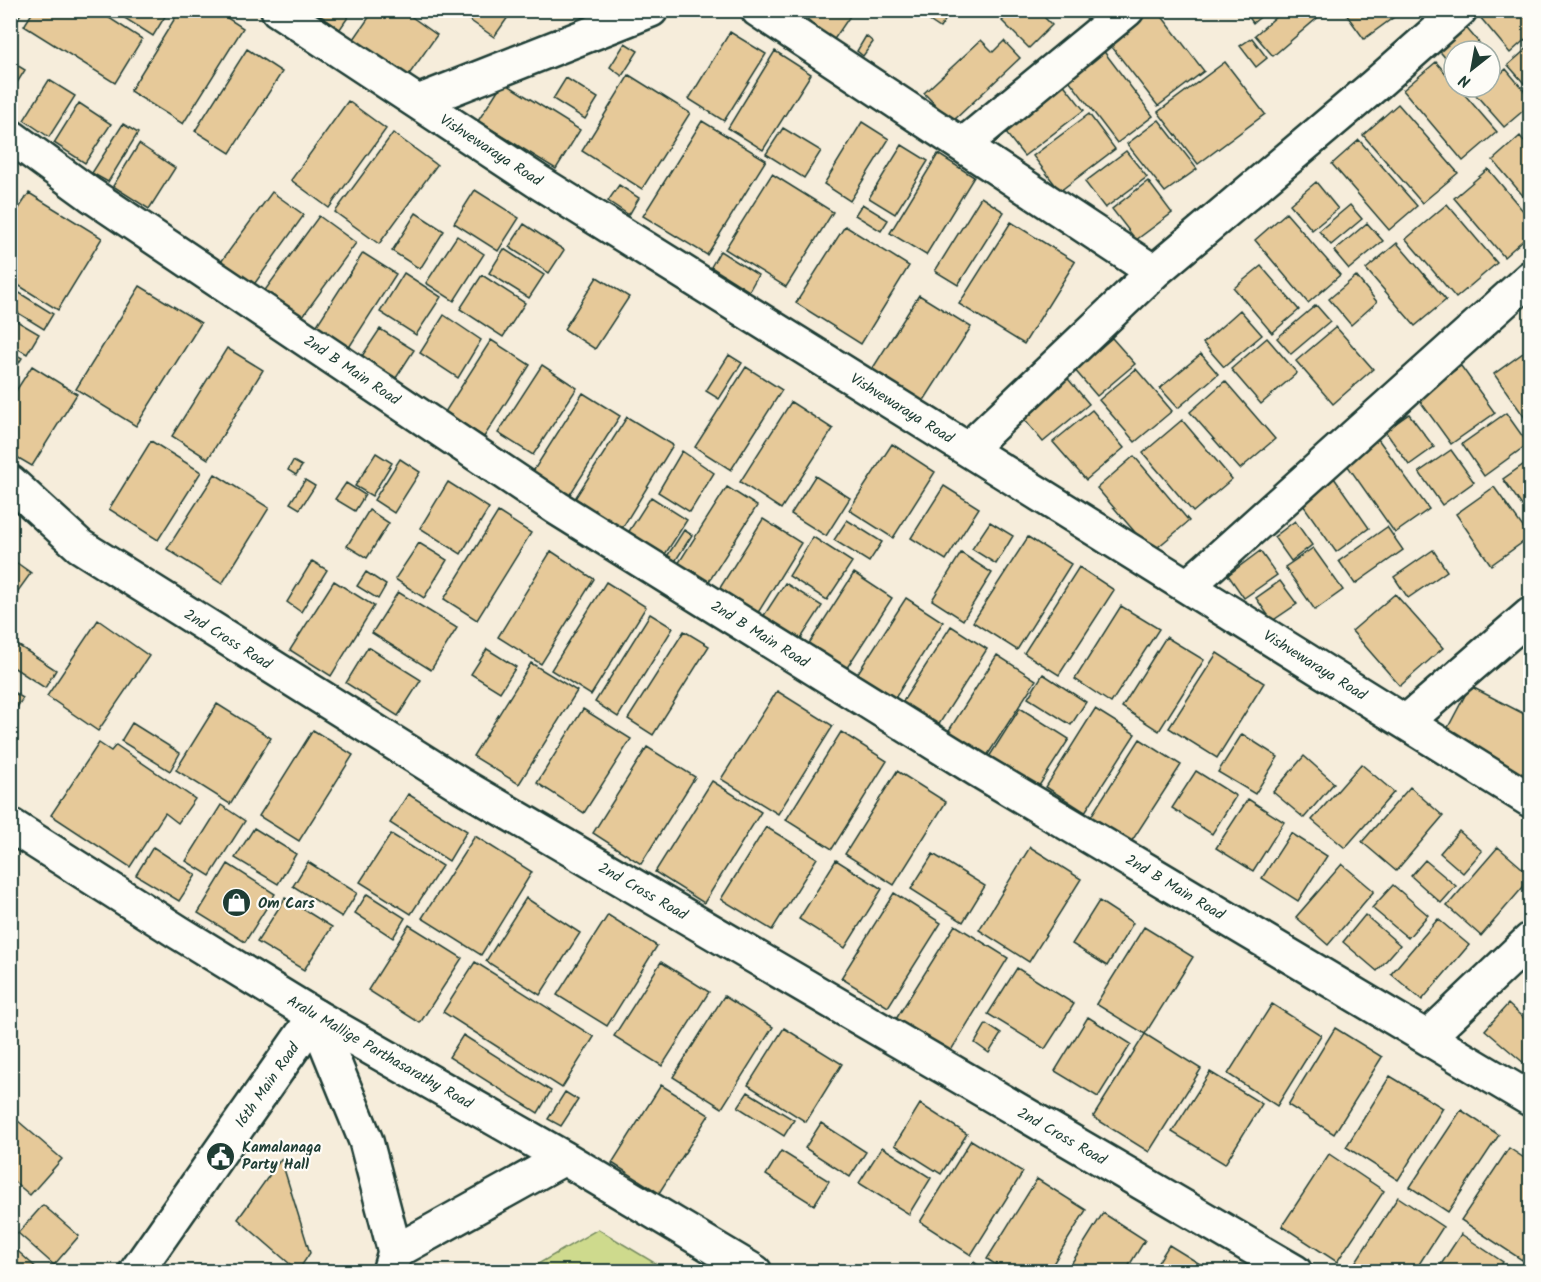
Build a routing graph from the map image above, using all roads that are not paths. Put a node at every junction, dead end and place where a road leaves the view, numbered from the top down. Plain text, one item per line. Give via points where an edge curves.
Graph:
1 (278, 10) edge
2 (651, 10) edge
3 (758, 10) edge
4 (1127, 10) edge
5 (1460, 10) edge
6 (418, 102) junction
7 (10, 136) edge
8 (963, 146) junction
9 (1154, 272) junction
10 (1530, 278) edge
11 (968, 449) junction
12 (10, 482) edge
13 (1188, 586) junction
14 (1530, 615) edge
15 (1406, 722) junction
16 (1530, 800) edge
17 (10, 825) edge
18 (1530, 940) edge
19 (315, 1016) junction
20 (1428, 1037) junction
21 (1530, 1099) edge
22 (564, 1158) junction
23 (392, 1262) edge
24 (136, 1272) edge
25 (755, 1272) edge
26 (1295, 1272) edge

1 - 6 street, Vishvewaraya Road
2 - 6 street
3 - 8 street
4 - 8 street
5 - 9 street
6 - 11 street, Vishvewaraya Road via 537,181
7 - 20 street, 2nd B Main Road via 91,195 557,508 978,770
8 - 9 street
9 - 11 street
10 - 13 street
11 - 13 street, Vishvewaraya Road
12 - 26 street, 2nd Cross Road via 80,546 460,785
13 - 15 street, Vishvewaraya Road
14 - 15 street
15 - 16 street, Vishvewaraya Road
17 - 19 street, Aralu Mallige Parthasarathy Road
18 - 20 street
19 - 22 street, Aralu Mallige Parthasarathy Road
19 - 23 street via 366,1141
19 - 24 street, 16th Main Road
20 - 21 street, 2nd B Main Road
22 - 23 street
22 - 25 street, Aralu Mallige Parthasarathy Road

